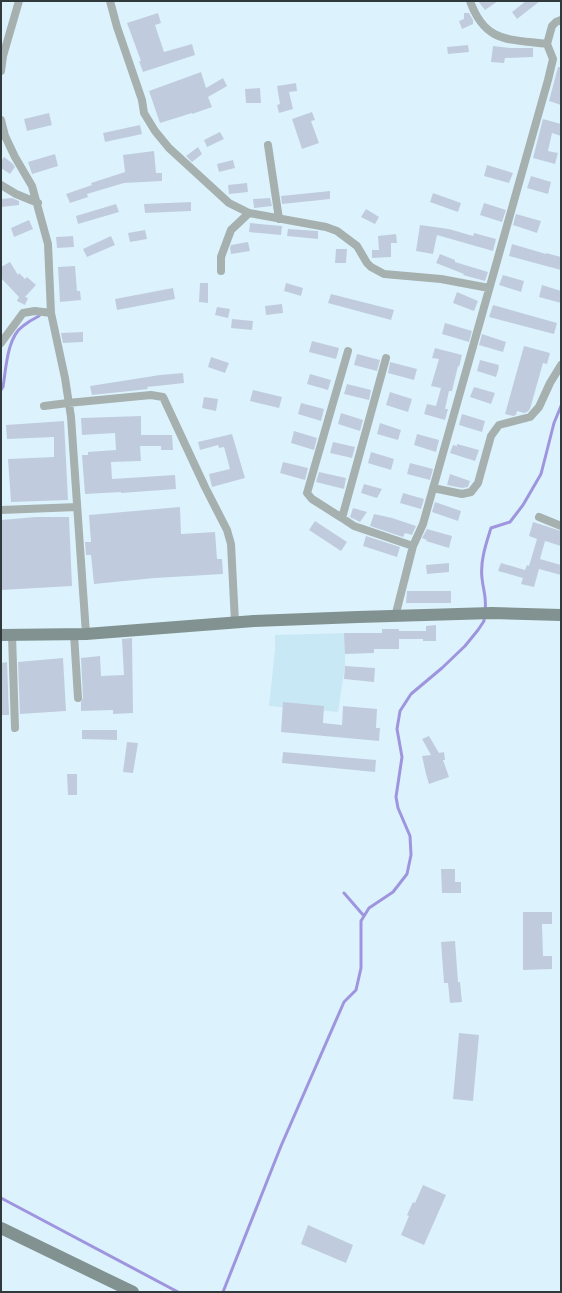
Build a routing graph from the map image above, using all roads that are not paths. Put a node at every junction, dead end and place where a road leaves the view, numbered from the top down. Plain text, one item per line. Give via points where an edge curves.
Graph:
1 (18, 1) edge
2 (110, 1) edge
3 (470, 1) edge
4 (561, 20) edge
5 (547, 44) junction
6 (1, 72) edge
7 (1, 120) edge
8 (268, 146) dead end
9 (1, 185) edge
10 (38, 203) junction
11 (249, 213) junction
12 (279, 219) junction
13 (221, 271) dead end
14 (489, 288) junction
15 (51, 313) junction
16 (1, 344) edge
17 (348, 351) dead end
18 (386, 358) dead end
19 (561, 365) edge
20 (68, 403) junction
21 (44, 406) dead end
22 (433, 488) junction
23 (77, 508) junction
24 (1, 510) edge
25 (342, 518) junction
26 (540, 518) dead end
27 (561, 526) edge
28 (413, 546) junction
29 (561, 615) edge
30 (395, 616) junction
31 (244, 622) junction
32 (74, 634) junction
33 (86, 634) junction
34 (7, 635) edge
35 (78, 698) dead end
36 (15, 728) dead end
37 (1, 1228) edge
38 (133, 1292) edge

1 - 6 street
2 - 11 street via 144,113 155,131 229,203
3 - 5 street via 475,15 488,31 499,36
4 - 5 street via 552,26
5 - 14 street via 553,59
7 - 10 street via 15,157 32,186
8 - 12 street
9 - 10 street
10 - 15 street via 48,244
11 - 12 street
11 - 13 street via 231,230 221,257
12 - 14 street via 337,231 356,246 367,263 384,274 441,279
14 - 22 street
15 - 16 street via 23,313
15 - 20 street
17 - 25 street via 307,493
18 - 25 street
19 - 22 street via 539,408 530,417 499,426 491,436 478,483 471,492 462,494
20 - 21 street
20 - 23 street
20 - 31 street via 151,395 163,397 227,530
22 - 28 street via 423,524
23 - 24 street
23 - 33 street
25 - 28 street via 354,526
26 - 27 street
28 - 30 street
29 - 30 street via 475,613
30 - 31 street
31 - 33 street
32 - 33 street
32 - 34 street
32 - 35 street
34 - 36 street
37 - 38 street

